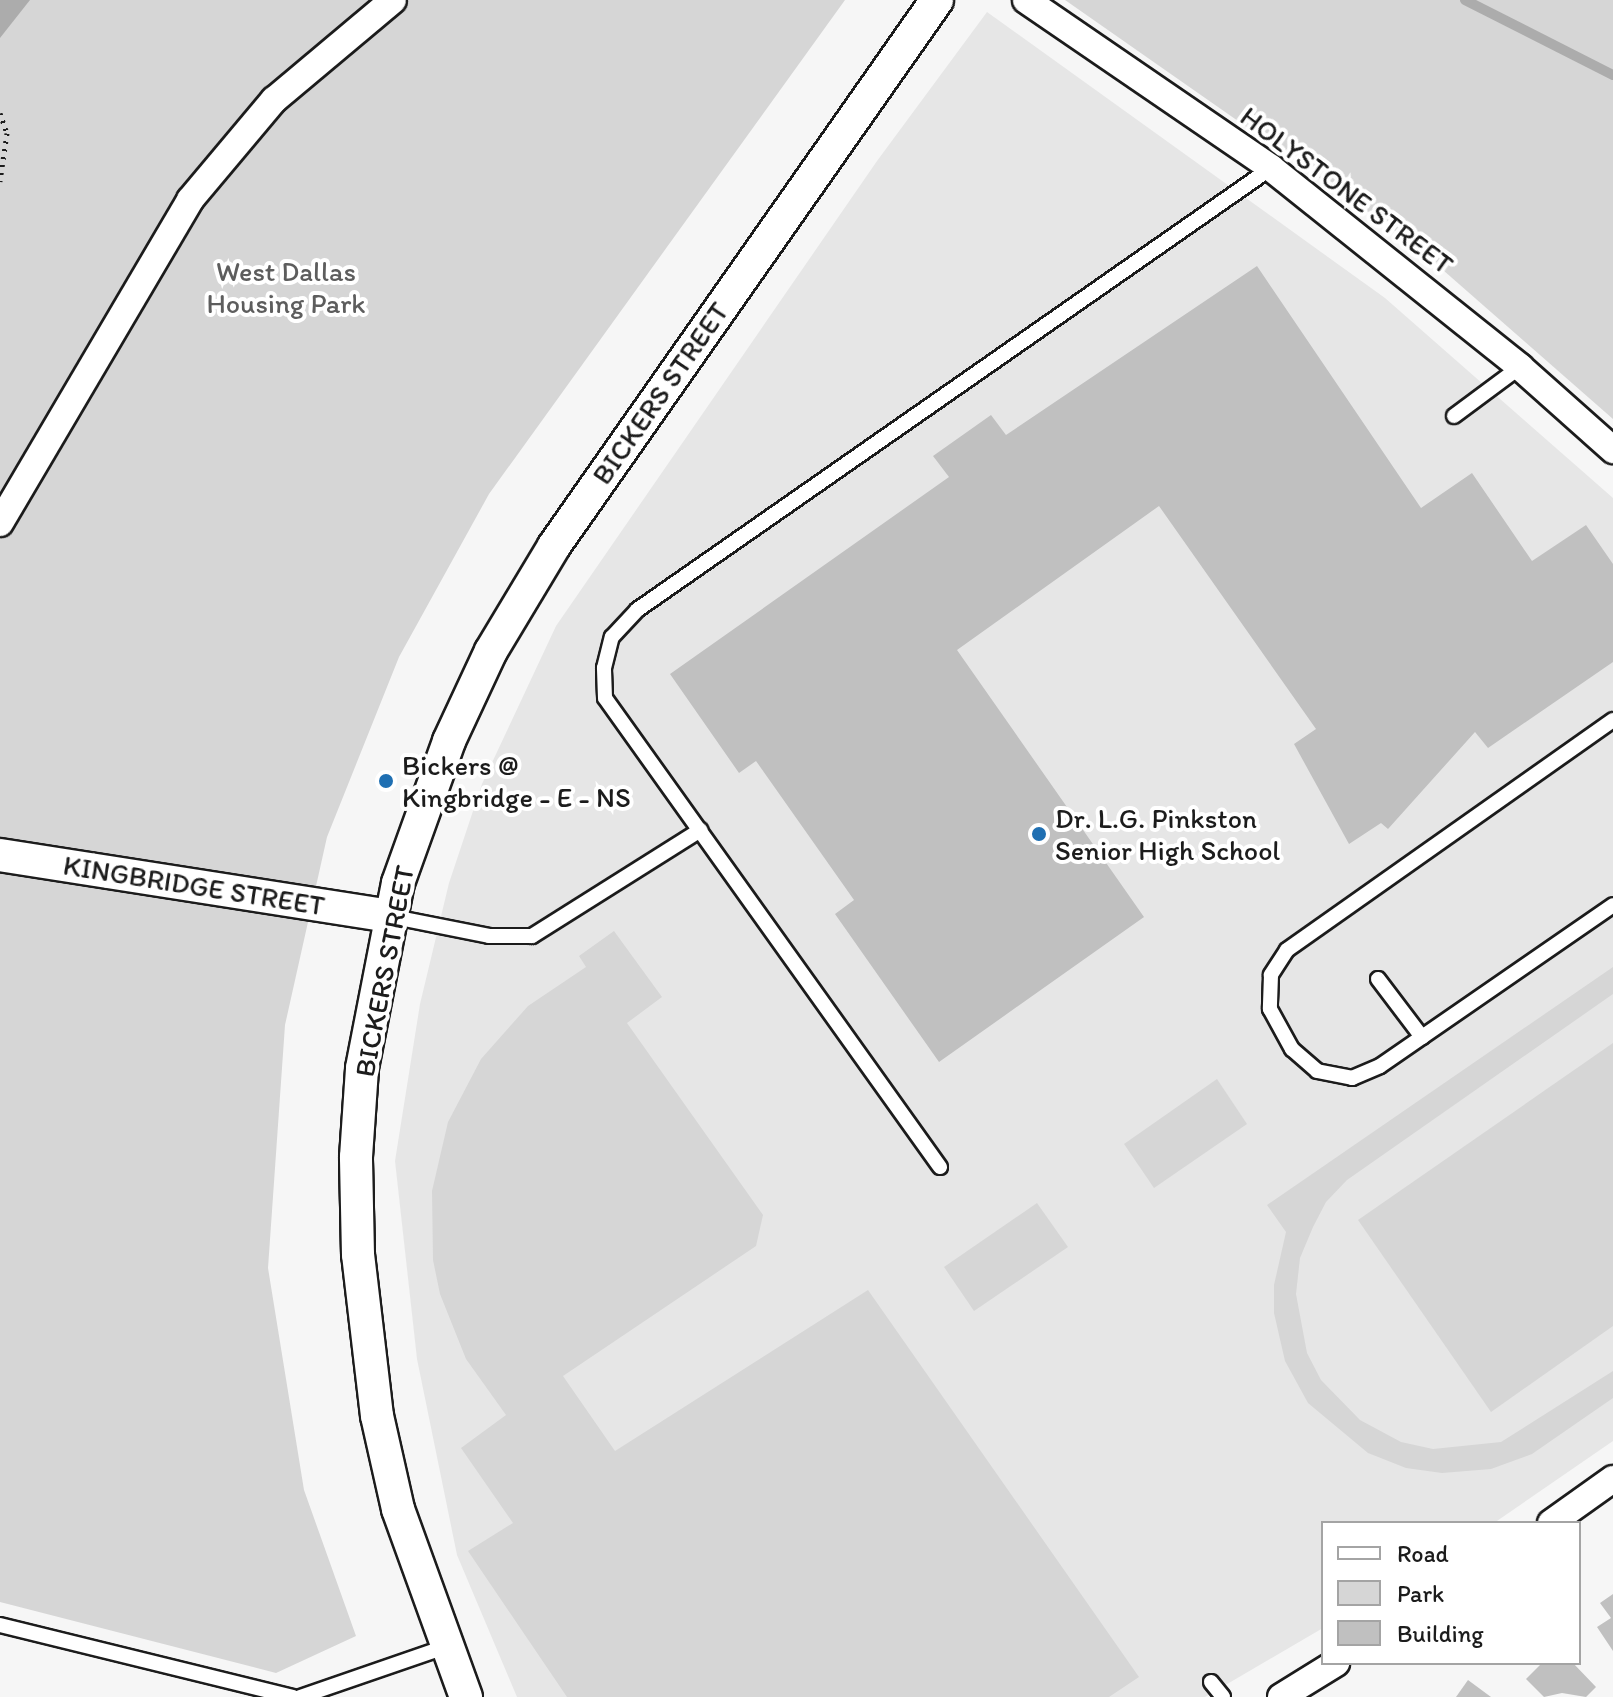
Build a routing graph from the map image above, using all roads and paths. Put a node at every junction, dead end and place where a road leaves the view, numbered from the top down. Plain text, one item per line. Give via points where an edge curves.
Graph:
1 (393, 0) edge
2 (937, 0) edge
3 (1026, 0) edge
4 (0, 113) edge
5 (1271, 168) junction
6 (0, 181) edge
7 (1520, 367) junction
8 (1454, 416) dead end
9 (1613, 450) edge
10 (0, 523) edge
11 (1613, 720) edge
12 (700, 830) junction
13 (0, 855) edge
14 (1613, 905) edge
15 (389, 916) junction
16 (1378, 979) dead end
17 (1422, 1037) junction
18 (940, 1167) dead end
19 (1613, 1479) edge
20 (1554, 1521) edge
21 (0, 1625) edge
22 (445, 1647) junction
23 (1333, 1665) edge
24 (1211, 1682) dead end
25 (293, 1697) edge
26 (300, 1697) edge
27 (466, 1697) edge
28 (1223, 1697) edge
29 (1281, 1697) edge

1 - 10 street via 274,100 190,200
2 - 15 street, BICKERS STREET via 530,585 491,651 449,741 412,835
3 - 5 street, HOLYSTONE STREET
4 - 6 path via 7,133
5 - 7 street, HOLYSTONE STREET
5 - 12 lane via 637,610 612,637 604,668 605,698
7 - 8 lane
7 - 9 street, HOLYSTONE STREET
11 - 17 lane via 1368,889 1287,950 1271,975 1270,1009 1277,1026 1317,1071 1352,1078
12 - 15 lane via 532,936 489,936
12 - 18 lane via 836,1028
13 - 15 street, KINGBRIDGE STREET
14 - 17 lane
15 - 22 street, BICKERS STREET via 362,1068 356,1157 358,1255 380,1432 398,1509
16 - 17 lane
19 - 20 street
21 - 25 lane
22 - 26 lane
22 - 27 street, BICKERS STREET
23 - 29 street
24 - 28 lane

